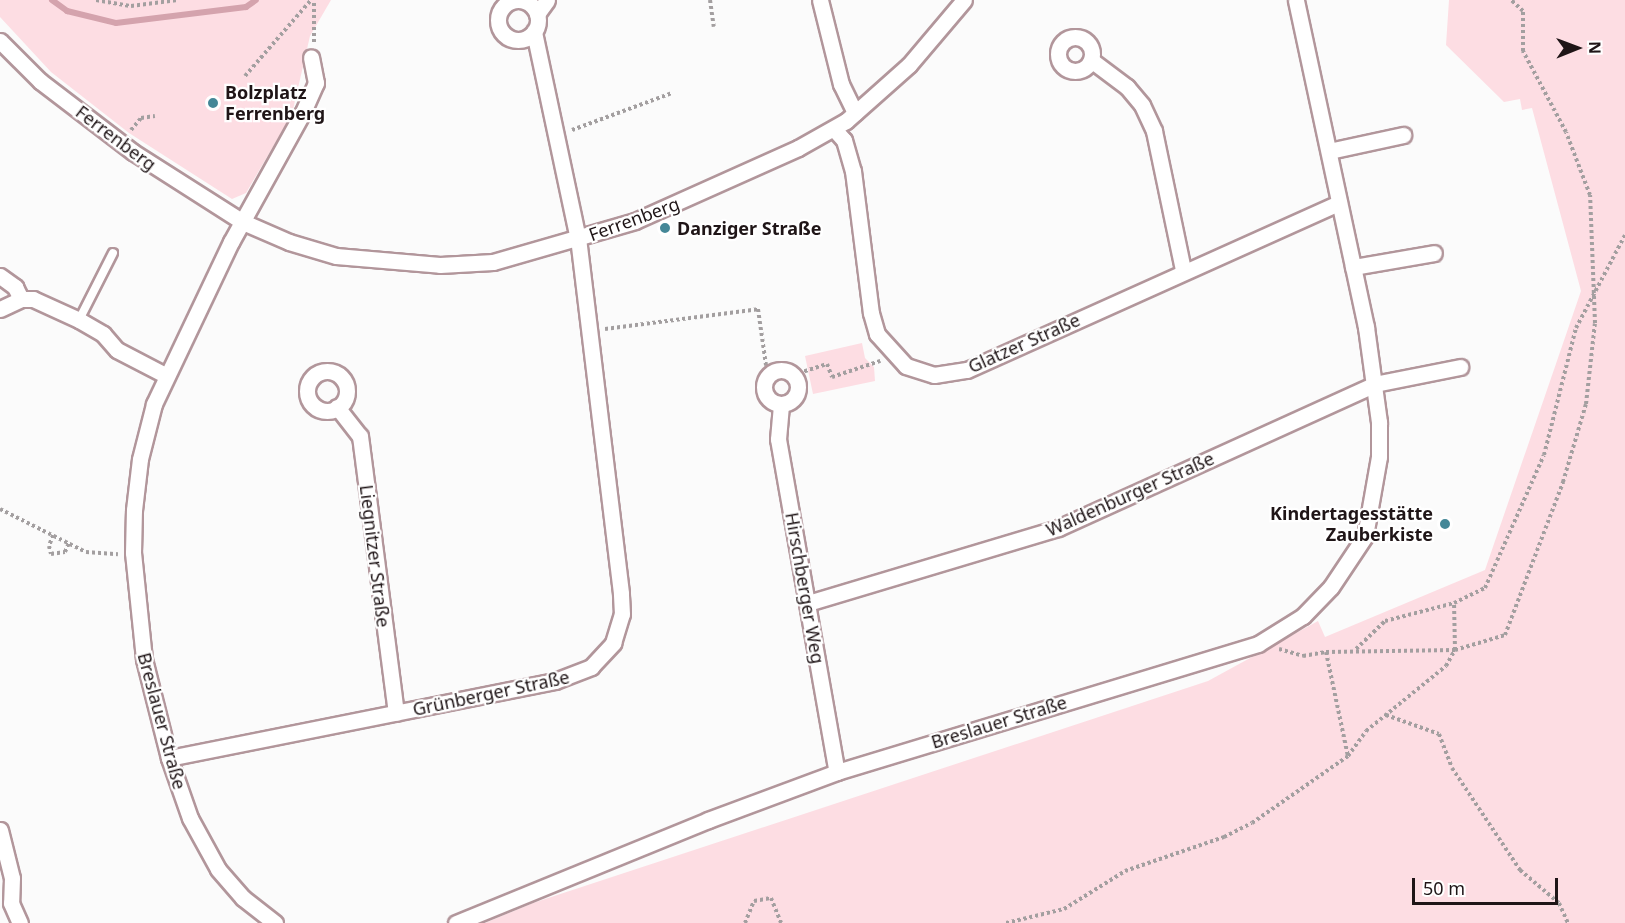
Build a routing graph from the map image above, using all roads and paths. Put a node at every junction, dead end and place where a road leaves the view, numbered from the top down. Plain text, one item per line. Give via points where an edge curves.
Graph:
1 (96, 0) edge
2 (178, 0) edge
3 (313, 0) edge
4 (548, 0) edge
5 (710, 0) edge
6 (820, 0) edge
7 (964, 0) edge
8 (1296, 0) edge
9 (1511, 0) edge
10 (502, 3) edge
11 (537, 15) junction
12 (714, 27) dead end
13 (534, 32) junction
14 (0, 41) edge
15 (311, 57) joint
16 (1091, 60) dead end
17 (246, 76) dead end
18 (672, 93) dead end
19 (855, 112) junction
20 (155, 116) dead end
21 (834, 129) junction
22 (558, 135) junction
23 (1402, 135) dead end
24 (120, 142) junction
25 (1329, 151) junction
26 (1339, 203) junction
27 (243, 222) junction
28 (1625, 235) edge
29 (578, 239) junction
30 (1434, 253) dead end
31 (113, 254) dead end
32 (1353, 267) junction
33 (1183, 270) junction
34 (0, 276) edge
35 (1595, 286) junction
36 (21, 299) junction
37 (0, 309) edge
38 (79, 320) junction
39 (589, 331) junction
40 (881, 360) dead end
41 (1460, 367) dead end
42 (772, 372) junction
43 (165, 375) junction
44 (793, 375) junction
45 (1375, 384) junction
46 (781, 405) junction
47 (338, 407) dead end
48 (0, 509) edge
49 (53, 536) junction
50 (69, 543) junction
51 (133, 553) junction
52 (808, 603) junction
53 (1454, 603) junction
54 (1258, 644) junction
55 (1356, 649) junction
56 (1455, 650) junction
57 (1326, 652) junction
58 (396, 713) junction
59 (1385, 715) junction
60 (1348, 756) junction
61 (169, 758) junction
62 (837, 772) junction
63 (0, 830) edge
64 (20, 923) edge
65 (275, 923) edge
66 (456, 923) edge
67 (745, 923) edge
68 (781, 923) edge
69 (1006, 923) edge
70 (1568, 923) edge

1 - 2 path via 130,6
3 - 15 path via 317,28
3 - 17 path
4 - 11 street
5 - 12 path
6 - 19 street via 841,84
7 - 19 street, Ferrenberg via 909,65
8 - 25 street, Breslauer Straße
9 - 35 path via 1522,11 1523,51 1566,132 1590,195
10 - 11 street via 523,1
10 - 13 street via 499,24 505,35 524,39
11 - 13 street
13 - 22 street
14 - 24 street, Ferrenberg via 40,81
15 - 27 street via 316,83
16 - 33 street via 1142,105 1154,131
18 - 22 path
19 - 21 street, Ferrenberg
20 - 24 path via 141,118
21 - 29 street, Ferrenberg via 685,200
21 - 33 street, Glatzer Straße via 849,151 871,313 878,334 906,366 934,375 967,370
22 - 29 street
23 - 25 street
24 - 27 street, Ferrenberg
25 - 26 street, Breslauer Straße
26 - 32 street, Breslauer Straße
26 - 33 street, Glatzer Straße
27 - 29 street, Ferrenberg via 336,256 397,264 493,262
27 - 43 street, Breslauer Straße
28 - 35 path
29 - 39 street, Grünberger Straße
30 - 32 street
31 - 38 lane
32 - 45 street, Breslauer Straße
34 - 36 street via 15,287
35 - 53 path via 1576,328 1544,455 1506,543 1485,588
35 - 56 path via 1586,404 1505,635
36 - 37 street
36 - 38 street via 33,299
38 - 43 street via 103,334 117,350
39 - 42 path via 758,309 766,365
39 - 58 street, Grünberger Straße via 621,592 622,614 613,643 602,659 581,674
40 - 44 path via 832,377 827,364
41 - 45 street
42 - 44 street via 783,370
42 - 46 street via 765,381 764,392 770,401
43 - 51 street, Breslauer Straße via 140,459
44 - 46 street via 798,385 796,396
45 - 52 street, Waldenburger Straße via 1058,528
45 - 54 street, Breslauer Straße via 1379,458 1365,536 1348,566 1303,616
46 - 52 street, Hirschberger Weg via 777,439
47 - 58 street, Liegnitzer Straße via 360,436
48 - 49 path
49 - 50 path
49 - 50 path via 51,554 64,552
50 - 51 path via 86,552
51 - 61 street, Breslauer Straße via 144,659
52 - 62 street, Hirschberger Weg
53 - 55 path via 1385,621
53 - 56 path
54 - 57 path via 1303,656
54 - 62 street, Breslauer Straße
55 - 56 path
55 - 57 path
56 - 59 path via 1446,666
57 - 60 path
58 - 61 street, Grünberger Straße
59 - 60 path
59 - 70 path via 1439,734 1452,768 1520,870 1559,903
60 - 69 path via 1252,823 1224,837 1125,871 1064,909
61 - 65 street, Breslauer Straße via 190,818 214,862 237,892
62 - 66 street, Breslauer Straße
63 - 64 street via 12,878 11,903
67 - 68 path via 754,901 771,898

